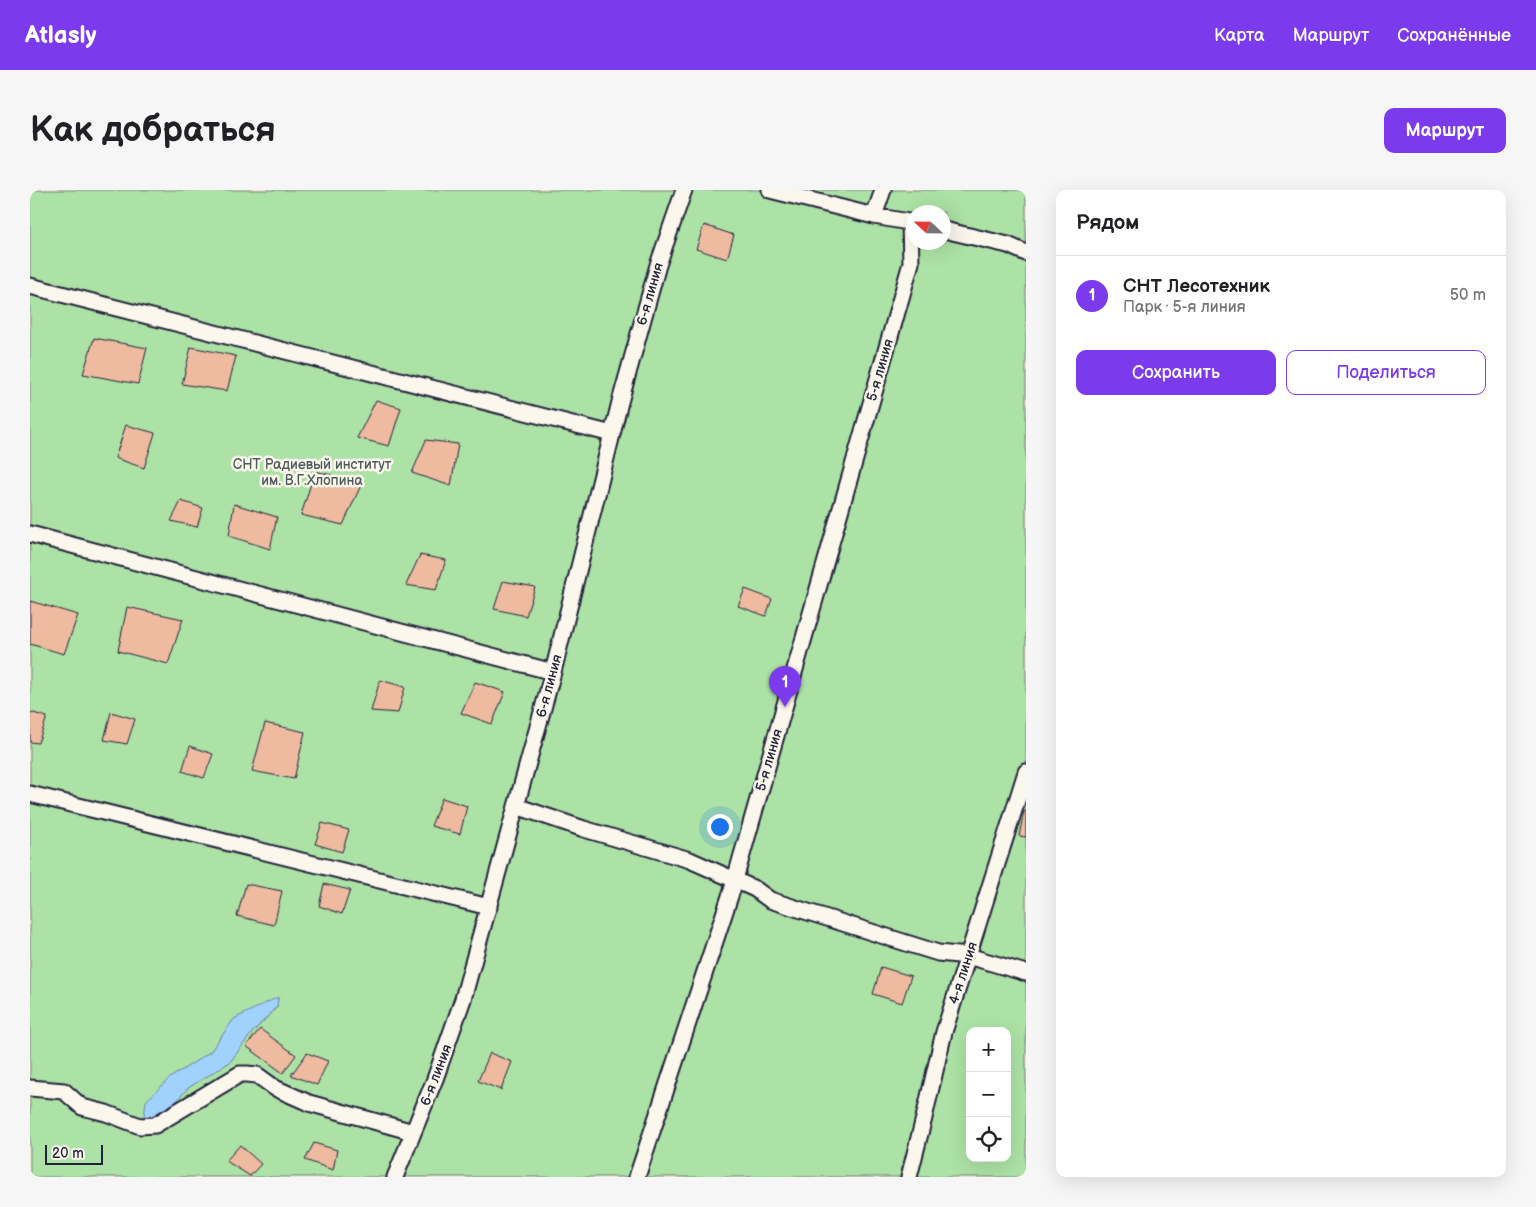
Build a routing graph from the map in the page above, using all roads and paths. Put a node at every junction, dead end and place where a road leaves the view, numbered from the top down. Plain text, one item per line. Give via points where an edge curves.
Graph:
1 (684, 190) edge
2 (770, 190) edge
3 (883, 190) edge
4 (874, 216) junction
5 (906, 221) edge
6 (951, 232) edge
7 (911, 250) edge
8 (1026, 253) edge
9 (30, 286) edge
10 (612, 434) junction
11 (30, 534) edge
12 (553, 672) junction
13 (1026, 772) edge
14 (30, 794) edge
15 (516, 806) junction
16 (734, 880) junction
17 (489, 907) junction
18 (968, 956) junction
19 (1026, 972) edge
20 (30, 1088) edge
21 (413, 1132) junction
22 (395, 1177) edge
23 (637, 1177) edge
24 (909, 1177) edge

1 - 10 street, 6-я линия via 658,265
2 - 4 street
3 - 4 street
4 - 5 street
6 - 8 street via 1008,245
7 - 16 street, 5-я линия via 911,263
9 - 10 street
10 - 12 street, 6-я линия
11 - 12 street
12 - 15 street, 6-я линия
13 - 18 street, 4-я линия
14 - 17 street
15 - 16 street via 690,860
15 - 17 street, 6-я линия
16 - 18 street via 770,900 938,953
16 - 23 street, 5-я линия
17 - 21 street, 6-я линия via 463,999
18 - 19 street
18 - 24 street, 4-я линия via 944,1032
20 - 21 street via 64,1091 82,1107 140,1126 155,1125 240,1074 257,1075 275,1088 309,1103
21 - 22 street, 6-я линия

